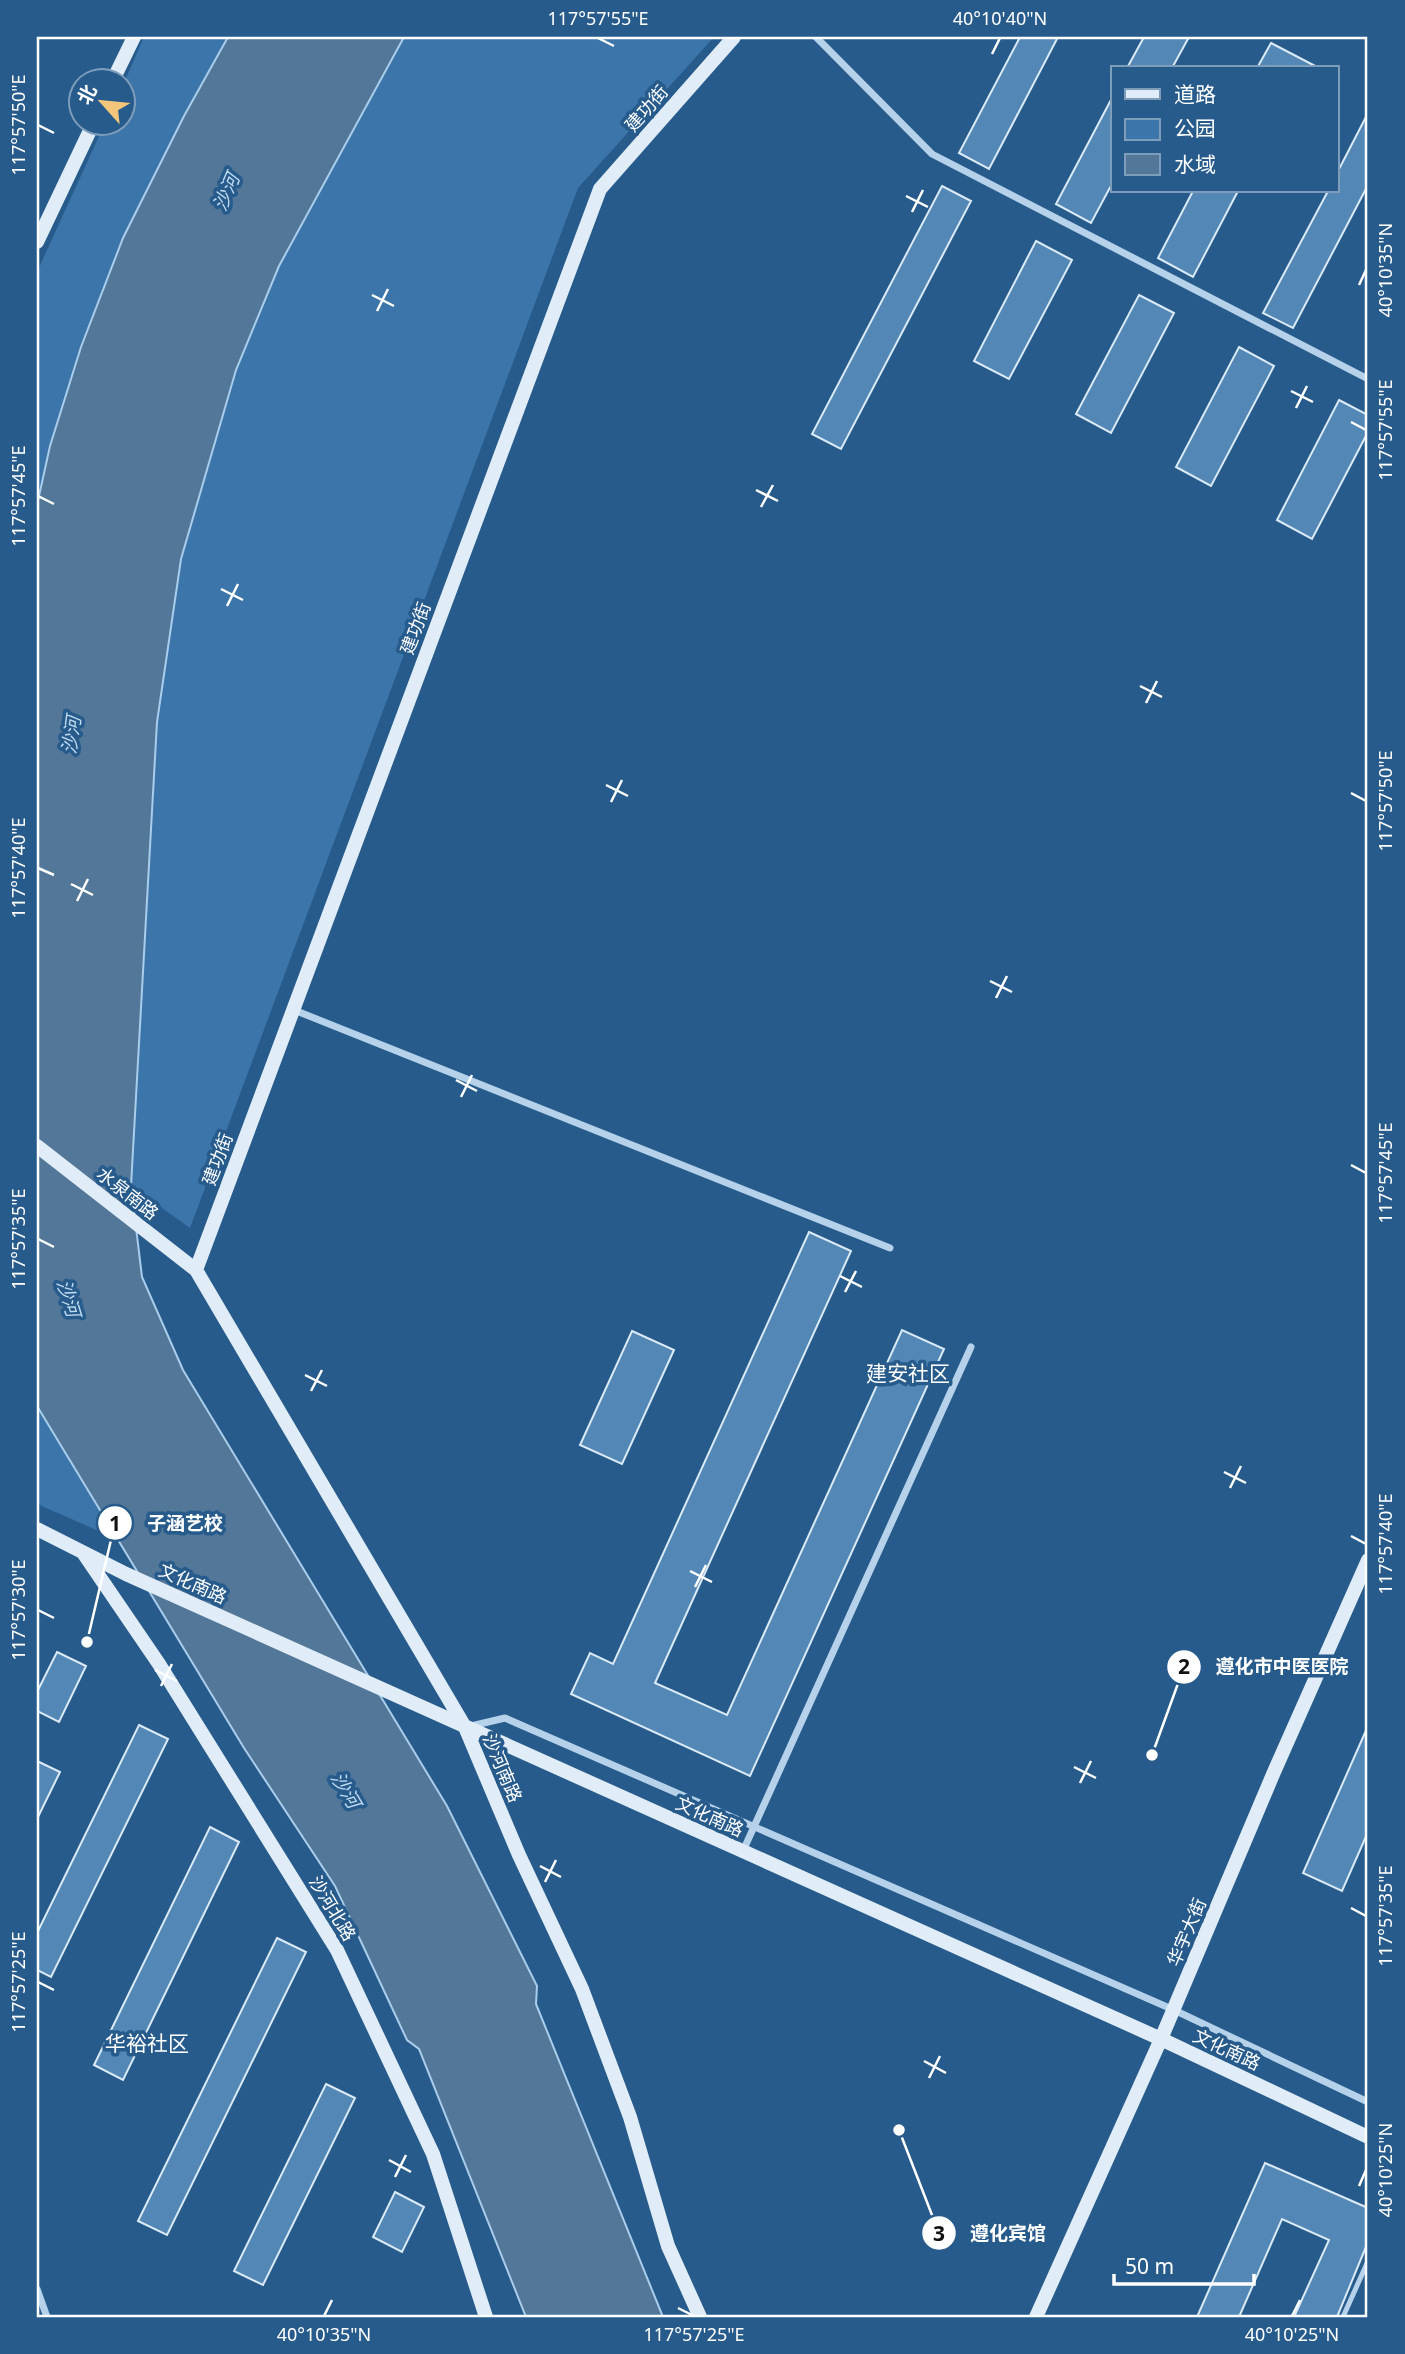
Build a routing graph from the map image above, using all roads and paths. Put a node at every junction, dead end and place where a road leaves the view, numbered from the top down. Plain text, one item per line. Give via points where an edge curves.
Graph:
1 (134, 37) edge
2 (734, 37) edge
3 (816, 37) edge
4 (120, 66) edge
5 (86, 136) edge
6 (37, 242) edge
7 (1368, 379) edge
8 (294, 1010) junction
9 (37, 1146) edge
10 (890, 1248) dead end
11 (196, 1270) junction
12 (971, 1347) dead end
13 (37, 1529) edge
14 (82, 1552) junction
15 (1368, 1560) edge
16 (465, 1727) junction
17 (743, 1852) junction
18 (1174, 2010) junction
19 (1161, 2039) junction
20 (1368, 2102) edge
21 (1368, 2137) edge
22 (1368, 2261) edge
23 (37, 2289) edge
24 (47, 2317) edge
25 (486, 2317) edge
26 (700, 2317) edge
27 (1036, 2317) edge
28 (1343, 2317) edge

1 - 4 street
2 - 8 street, 建功街 via 600,189
3 - 7 street via 932,154
5 - 6 street
8 - 10 street
8 - 11 street, 建功街
9 - 11 street, 水泉南路
11 - 16 street, 沙河南路
12 - 17 street
13 - 14 street, 文化南路
14 - 16 street, 文化南路
14 - 25 street, 沙河北路 via 159,1664 337,1950 433,2154
15 - 18 street, 华宇大街
16 - 17 street, 文化南路
16 - 18 street via 505,1718
16 - 26 street, 沙河南路 via 582,1989 629,2118 668,2246
17 - 19 street, 文化南路
18 - 19 street, 华宇大街
18 - 20 street
19 - 21 street, 文化南路
19 - 27 street, 华宇大街
22 - 28 lane
23 - 24 street

